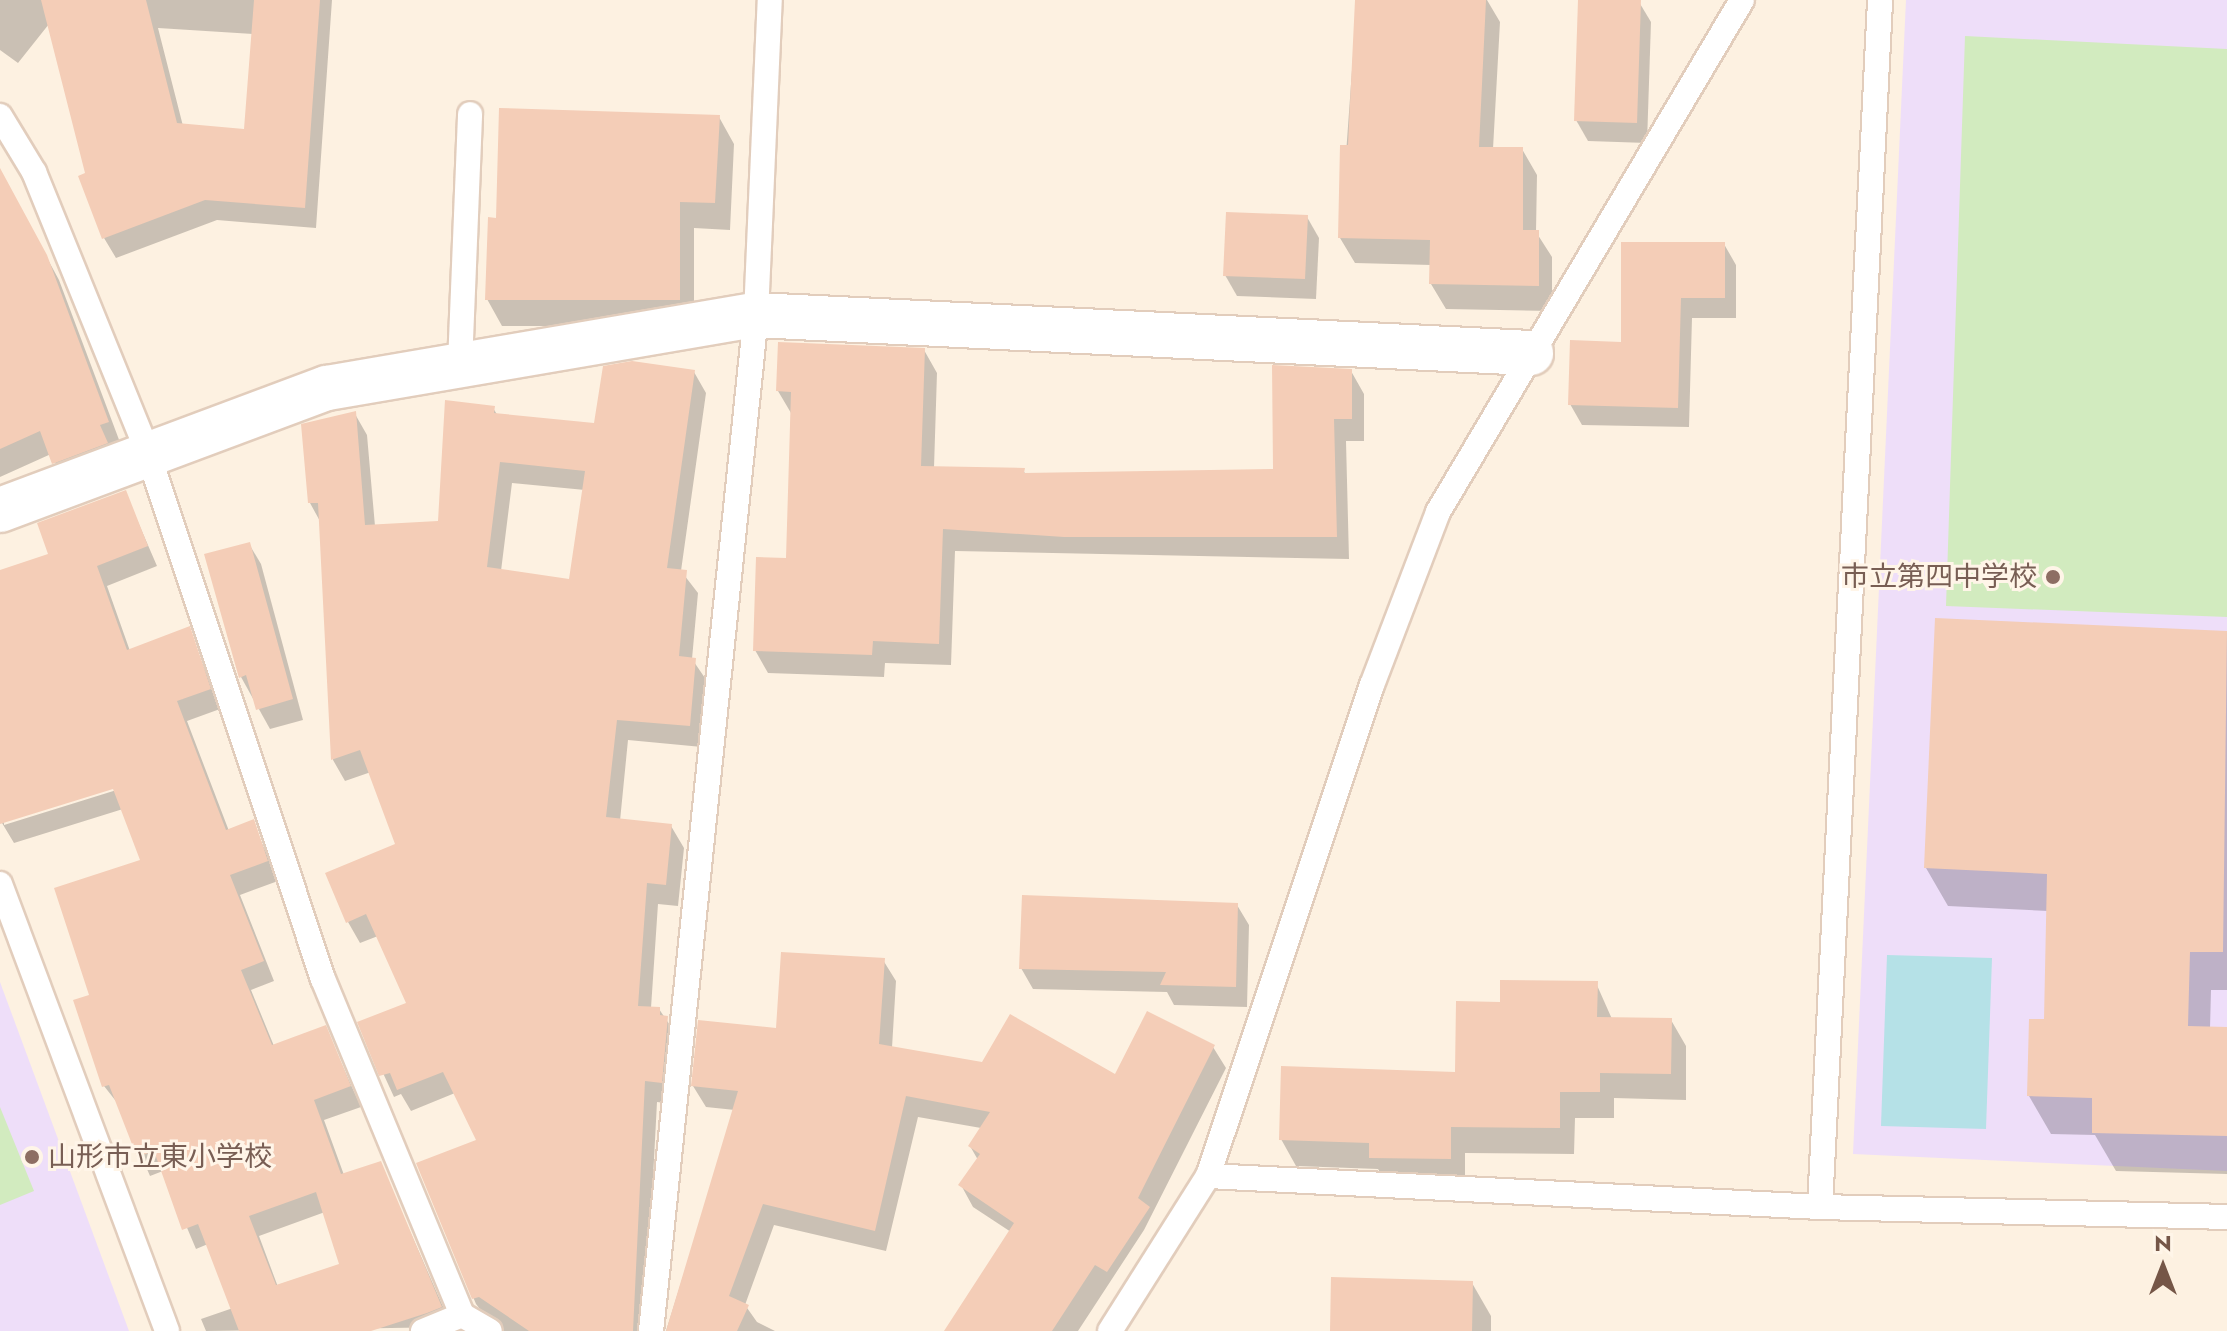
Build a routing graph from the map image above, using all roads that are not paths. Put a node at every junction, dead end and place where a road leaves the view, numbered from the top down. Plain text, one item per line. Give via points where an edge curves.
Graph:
1 (770, 0) edge
2 (1742, 0) edge
3 (1880, 0) edge
4 (470, 114) dead end
5 (0, 116) edge
6 (756, 315) junction
7 (1531, 353) junction
8 (460, 365) junction
9 (148, 453) junction
10 (0, 510) edge
11 (0, 884) edge
12 (1208, 1176) junction
13 (1820, 1207) junction
14 (2227, 1217) edge
15 (462, 1315) junction
16 (167, 1331) edge
17 (423, 1331) edge
18 (490, 1331) edge
19 (651, 1331) edge
20 (1110, 1331) edge

1 - 6 lane
2 - 7 lane
3 - 13 lane
4 - 8 lane
5 - 9 lane via 34,172
6 - 7 street
6 - 8 street
6 - 19 lane
7 - 12 lane via 1438,512 1404,594
8 - 9 street via 327,388
9 - 10 street
9 - 15 lane via 323,979
11 - 16 lane
12 - 13 lane
12 - 20 lane
13 - 14 lane
15 - 17 lane
15 - 18 lane

